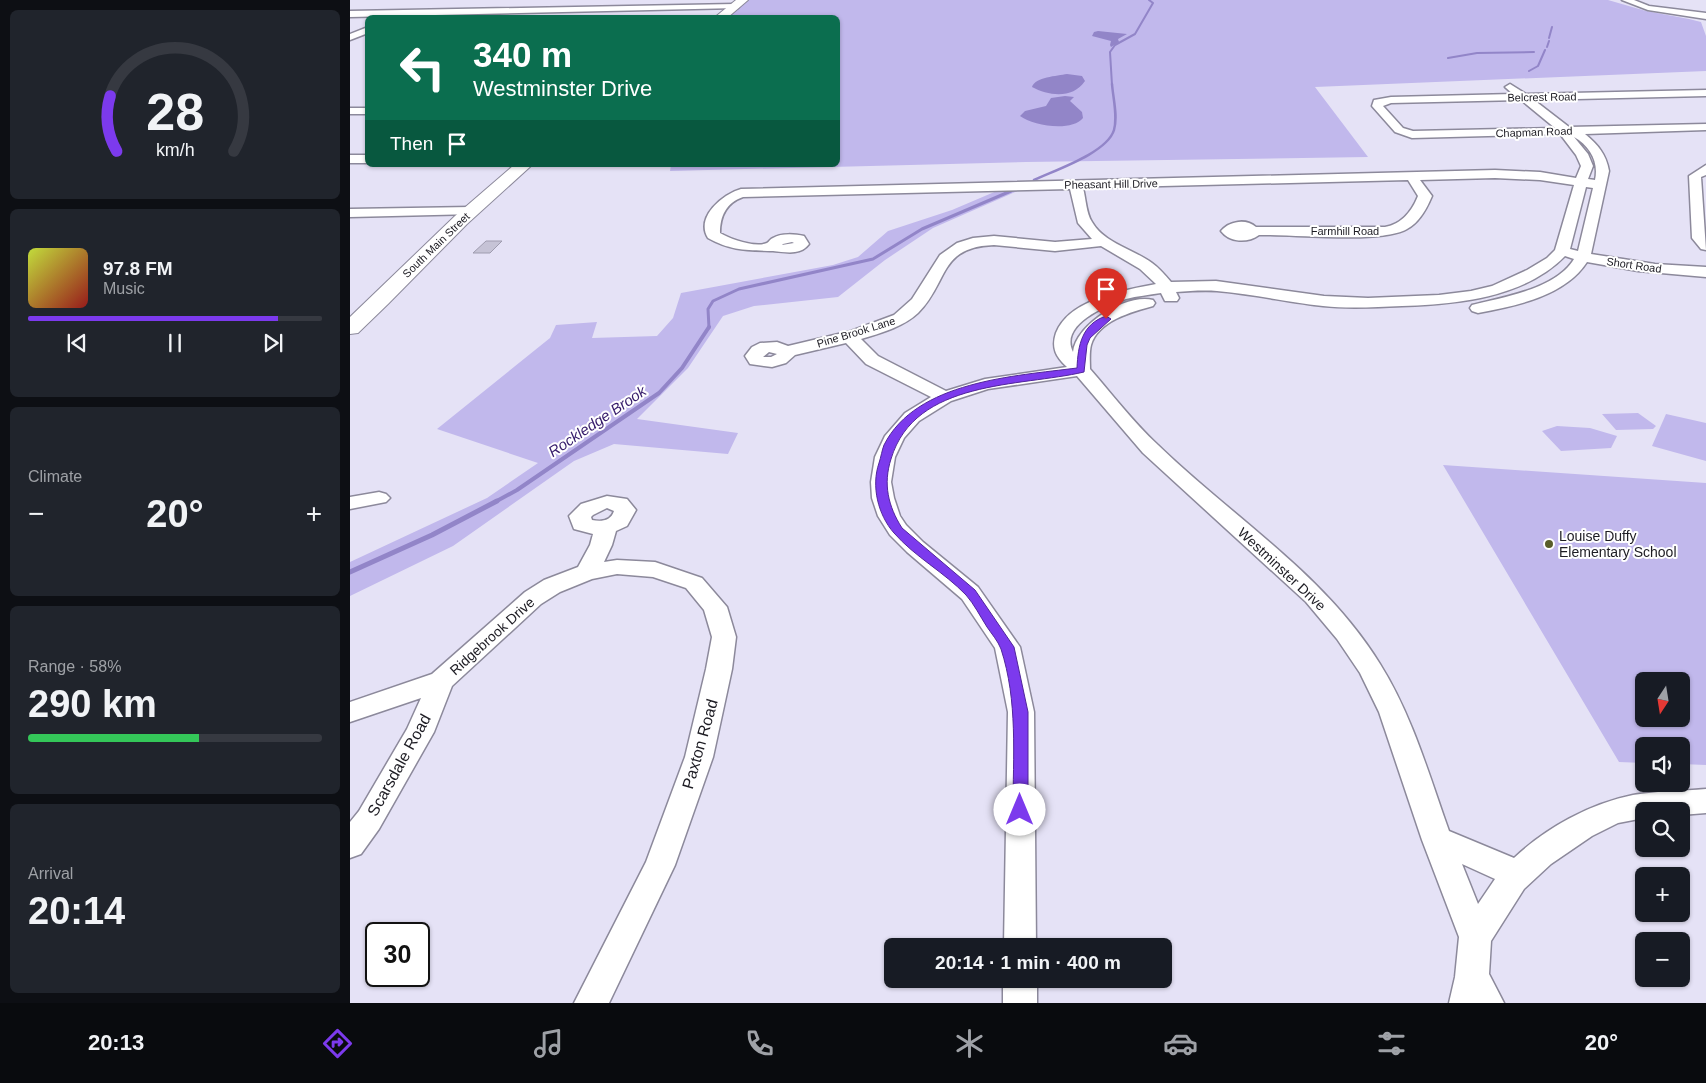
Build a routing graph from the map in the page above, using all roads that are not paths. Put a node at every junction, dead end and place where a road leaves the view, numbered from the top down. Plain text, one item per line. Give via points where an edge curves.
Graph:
1 (1626, 0) edge
2 (434, 3) dead end
3 (739, 3) edge
4 (412, 12) junction
5 (350, 14) edge
6 (405, 15) edge
7 (724, 15) edge
8 (1706, 16) edge
9 (365, 31) edge
10 (350, 37) edge
11 (1510, 88) dead end
12 (1706, 93) edge
13 (1521, 97) junction
14 (1378, 102) joint
15 (350, 111) edge
16 (365, 111) edge
17 (1706, 127) edge
18 (1567, 131) junction
19 (350, 159) edge
20 (365, 159) edge
21 (522, 167) edge
22 (1706, 169) edge
23 (1412, 177) junction
24 (1581, 182) junction
25 (1076, 185) junction
26 (1600, 185) junction
27 (471, 211) junction
28 (350, 213) edge
29 (1701, 223) edge
30 (1254, 231) dead end
31 (1102, 242) junction
32 (1706, 246) edge
33 (774, 247) dead end
34 (1562, 251) junction
35 (1583, 256) junction
36 (1706, 272) edge
37 (1169, 292) junction
38 (350, 328) edge
39 (849, 336) junction
40 (786, 352) dead end
41 (1081, 370) junction
42 (944, 397) junction
43 (379, 498) dead end
44 (350, 503) edge
45 (606, 527) dead end
46 (587, 572) junction
47 (441, 681) junction
48 (350, 712) edge
49 (1706, 801) edge
50 (1437, 840) junction
51 (350, 845) edge
52 (1518, 874) junction
53 (1475, 936) junction
54 (1020, 938) edge
55 (1020, 988) edge
56 (1475, 994) edge
57 (591, 1003) edge
58 (1020, 1003) edge

1 - 8 street via 1648,8
2 - 4 street
3 - 4 street
3 - 7 main road
4 - 5 street
4 - 6 street
9 - 10 street
11 - 13 street, Westminster Drive
12 - 13 street, Belcrest Road
13 - 14 street, Belcrest Road
13 - 18 street, Westminster Drive
14 - 18 street, Chapman Road via 1377,106 1399,130 1412,135
15 - 16 street
17 - 18 street, Chapman Road
18 - 24 street, Westminster Drive via 1566,136 1582,154 1587,166
18 - 26 street, Westminster Drive via 1580,135 1601,159
19 - 20 street
21 - 27 main road, South Main Street
22 - 29 street via 1695,176
23 - 24 street, Pheasant Hill Drive via 1519,174
23 - 25 street, Pheasant Hill Drive
23 - 30 street, Farmhill Road via 1425,196 1424,202 1399,228 1382,232
24 - 26 street, Pheasant Hill Drive
24 - 34 street, Westminster Drive
25 - 31 street via 1085,224
25 - 33 street, Pheasant Hill Drive via 741,192 720,204 714,235 736,246
26 - 35 street, Westminster Drive
27 - 28 street
27 - 38 main road, South Main Street
29 - 32 street via 1699,238
31 - 37 street via 1148,265
31 - 39 street, Pine Brook Lane via 1064,246 989,241 962,246 948,257 908,313 888,324
34 - 35 street, Short Road
34 - 37 street, Westminster Drive via 1552,261 1520,280 1471,296 1439,300 1348,303 1216,286
35 - 36 street, Short Road via 1659,270
35 - 37 street, Westminster Drive via 1572,272 1537,291 1500,304 1442,313 1350,315
37 - 41 street, Westminster Drive via 1098,324 1083,345
37 - 41 street, Westminster Drive via 1142,290 1107,300 1072,320 1064,333 1062,348
39 - 40 street, Pine Brook Lane
39 - 42 street via 872,360
41 - 42 street via 985,384
41 - 50 street, Westminster Drive via 1150,449 1314,596 1346,633 1371,670 1392,712
42 - 54 street via 912,417 895,436 885,457 880,482 889,516 898,530 970,592 1007,647 1021,712
43 - 44 street
45 - 46 street via 601,546
46 - 47 street, Ridgebrook Drive via 552,586 533,598
46 - 57 street, Paxton Road via 616,567 655,570 694,583 715,607 724,637 699,757 660,865
47 - 48 street, Ridgebrook Drive
47 - 51 street, Scarsdale Road via 420,732 369,820
49 - 52 street via 1639,807 1600,817 1559,841
50 - 52 street
50 - 53 street, Westminster Drive
52 - 53 street
53 - 56 street, Westminster Drive
55 - 58 street

